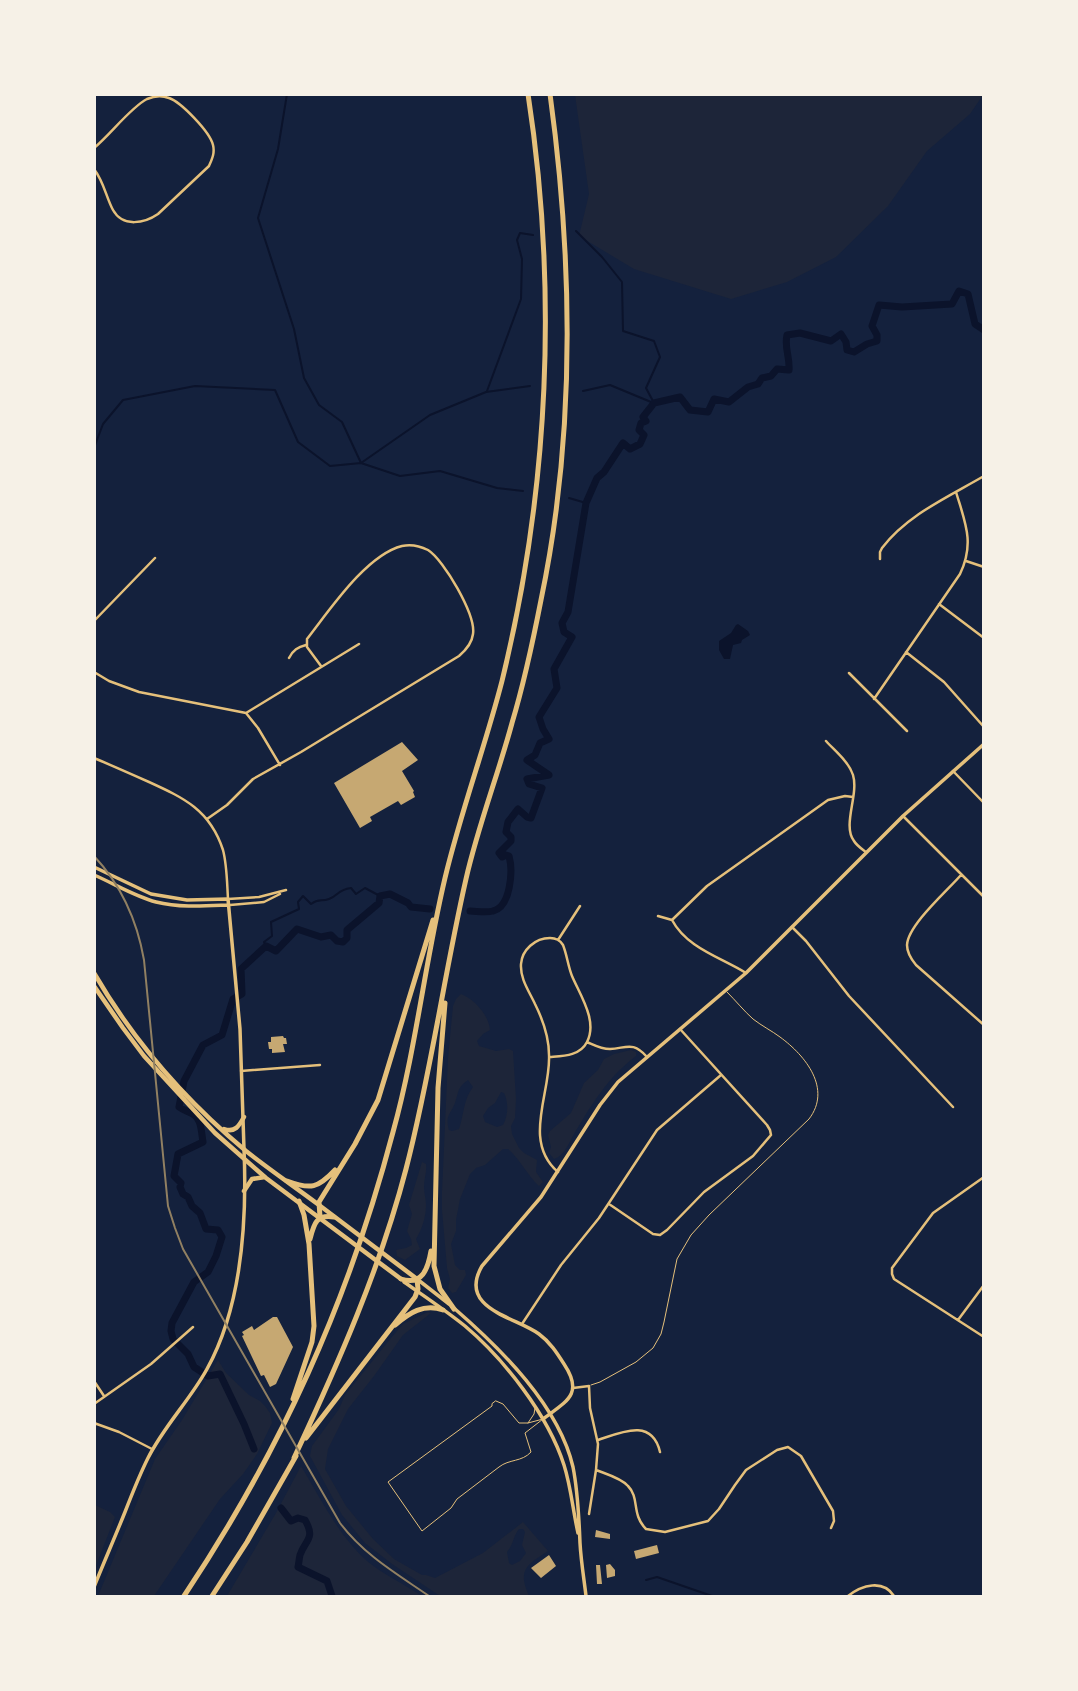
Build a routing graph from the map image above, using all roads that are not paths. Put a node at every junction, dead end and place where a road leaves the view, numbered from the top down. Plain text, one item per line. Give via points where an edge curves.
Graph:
1 (528, 94) edge
2 (550, 94) edge
3 (94, 148) edge
4 (94, 169) edge
5 (984, 476) edge
6 (956, 492) junction
7 (155, 558) dead end
8 (880, 559) dead end
9 (966, 561) junction
10 (984, 567) edge
11 (939, 604) junction
12 (94, 621) edge
13 (984, 638) edge
14 (359, 644) dead end
15 (306, 645) junction
16 (906, 652) junction
17 (289, 658) dead end
18 (321, 666) junction
19 (94, 672) edge
20 (849, 673) dead end
21 (874, 699) junction
22 (246, 713) junction
23 (984, 727) edge
24 (907, 731) dead end
25 (826, 740) dead end
26 (984, 744) edge
27 (94, 758) edge
28 (280, 765) junction
29 (953, 771) junction
30 (853, 797) junction
31 (984, 803) edge
32 (903, 816) junction
33 (207, 819) junction
34 (866, 852) junction
35 (94, 867) edge
36 (94, 874) edge
37 (961, 875) junction
38 (440, 897) junction
39 (984, 897) edge
40 (228, 899) junction
41 (229, 905) junction
42 (580, 905) dead end
43 (658, 916) dead end
44 (671, 920) junction
45 (792, 927) junction
46 (454, 933) junction
47 (558, 940) junction
48 (746, 972) junction
49 (94, 973) edge
50 (94, 986) edge
51 (726, 990) junction
52 (984, 1025) edge
53 (680, 1029) junction
54 (587, 1042) junction
55 (550, 1057) junction
56 (647, 1057) junction
57 (320, 1065) dead end
58 (241, 1071) junction
59 (722, 1074) junction
60 (953, 1107) dead end
61 (244, 1117) junction
62 (219, 1126) junction
63 (244, 1149) junction
64 (244, 1160) junction
65 (345, 1160) junction
66 (558, 1172) junction
67 (984, 1177) edge
68 (266, 1178) junction
69 (287, 1181) junction
70 (244, 1191) junction
71 (299, 1201) junction
72 (609, 1204) junction
73 (319, 1205) junction
74 (320, 1217) junction
75 (334, 1217) junction
76 (433, 1232) junction
77 (309, 1244) junction
78 (401, 1279) junction
79 (417, 1279) junction
80 (984, 1285) edge
81 (417, 1291) junction
82 (454, 1309) junction
83 (443, 1310) junction
84 (958, 1320) junction
85 (522, 1324) junction
86 (193, 1327) dead end
87 (386, 1335) junction
88 (984, 1337) edge
89 (94, 1381) edge
90 (589, 1386) junction
91 (573, 1388) junction
92 (105, 1397) junction
93 (94, 1404) edge
94 (535, 1406) junction
95 (291, 1408) junction
96 (550, 1414) junction
97 (543, 1419) junction
98 (94, 1423) edge
99 (528, 1423) junction
100 (305, 1437) junction
101 (598, 1440) junction
102 (152, 1450) junction
103 (660, 1452) dead end
104 (596, 1470) junction
105 (589, 1514) dead end
106 (831, 1528) dead end
107 (580, 1542) junction
108 (94, 1587) edge
109 (184, 1597) edge
110 (212, 1597) edge
111 (586, 1597) edge
112 (848, 1597) edge
113 (894, 1597) edge

1 - 38 highway via 540,184 546,304 538,475 506,663
2 - 46 highway via 568,298 554,530 522,686
3 - 4 street via 137,106 158,96 175,101 205,131 213,147 209,166 158,214 140,222 118,216
5 - 6 street
6 - 8 street via 902,526 882,548
6 - 9 street via 967,528
7 - 12 street
9 - 10 street
9 - 11 street
11 - 13 street
11 - 16 street
14 - 18 street
15 - 17 street
15 - 18 street
15 - 28 street via 362,572 403,546 426,549 439,561 474,625 471,643 453,661
16 - 21 street
16 - 23 street via 943,682
18 - 22 street
19 - 22 street via 139,692
20 - 21 street
21 - 24 street
22 - 28 street
25 - 30 street via 852,772
26 - 29 main road
27 - 33 street via 179,796
28 - 33 street via 253,779
29 - 31 street
29 - 32 main road
30 - 34 street via 850,833
30 - 44 street via 828,800 707,886
32 - 34 main road
32 - 37 street
33 - 40 street via 225,859
34 - 45 main road
35 - 40 main road via 158,895
36 - 41 main road via 154,901
37 - 39 street
37 - 52 street via 915,924 907,949 916,965
38 - 65 highway via 380,1093
38 - 95 highway via 405,1084 378,1190 343,1293
40 - 41 main road
40 - 41 street via 286,890 264,902
41 - 58 main road
42 - 47 street
43 - 44 street
44 - 48 street via 686,940
45 - 48 main road
45 - 60 street via 849,996
46 - 76 highway via 440,1051
46 - 100 highway via 423,1097 398,1197 364,1298
47 - 54 street via 588,1014
47 - 55 street via 537,941 521,962
48 - 51 main road
49 - 62 main road via 146,1048
50 - 64 main road via 144,1056
51 - 53 main road
51 - 90 lane via 809,1067 818,1086 816,1107 691,1235 677,1259 661,1334 653,1348 638,1361
53 - 56 main road
53 - 59 street
54 - 55 street via 574,1053
54 - 56 street via 603,1048 633,1046
55 - 66 street via 540,1130 547,1160
56 - 66 main road via 605,1098
57 - 58 street
58 - 61 main road
59 - 72 street via 657,1130
59 - 72 street via 770,1129 771,1135 756,1154 704,1192 660,1235
61 - 62 main road via 235,1129
61 - 63 main road
62 - 63 main road
63 - 64 main road
63 - 69 main road
64 - 68 main road
64 - 70 main road
65 - 69 highway via 315,1186
65 - 73 highway
66 - 85 main road via 477,1277 480,1297 488,1308
67 - 84 street via 933,1213 891,1274
68 - 70 main road via 252,1179
68 - 71 main road
69 - 73 main road
70 - 102 main road via 236,1282 225,1323 208,1367
71 - 74 main road
71 - 77 highway
72 - 85 street
73 - 74 highway
73 - 75 main road
74 - 75 highway
74 - 77 highway
74 - 78 main road
75 - 79 main road
76 - 79 highway via 428,1264
76 - 82 highway via 436,1279
77 - 95 highway via 314,1332
78 - 79 highway
78 - 81 main road
79 - 81 highway
79 - 82 main road
80 - 84 street
81 - 83 main road
81 - 87 highway
82 - 96 main road via 511,1364
83 - 87 highway via 418,1310
83 - 94 main road via 488,1349
84 - 88 street
85 - 91 main road via 549,1343 569,1371
86 - 92 street
87 - 100 highway
89 - 92 street
90 - 91 street
90 - 101 street
91 - 96 main road via 568,1400
92 - 93 street
94 - 97 main road
94 - 99 lane
95 - 109 highway via 240,1507
96 - 97 main road
96 - 107 main road via 572,1464
97 - 99 lane
97 - 99 lane via 525,1433 531,1450 526,1457 505,1462 422,1531 388,1482 494,1402 517,1422
97 - 107 main road via 565,1466
98 - 102 street
100 - 110 highway
101 - 103 street via 645,1431 654,1437
101 - 104 street
102 - 108 main road
104 - 105 street
104 - 106 street via 629,1486 637,1517 646,1529 665,1532 708,1521 746,1470 788,1447 801,1456 833,1511
107 - 111 main road
112 - 113 street via 879,1586

